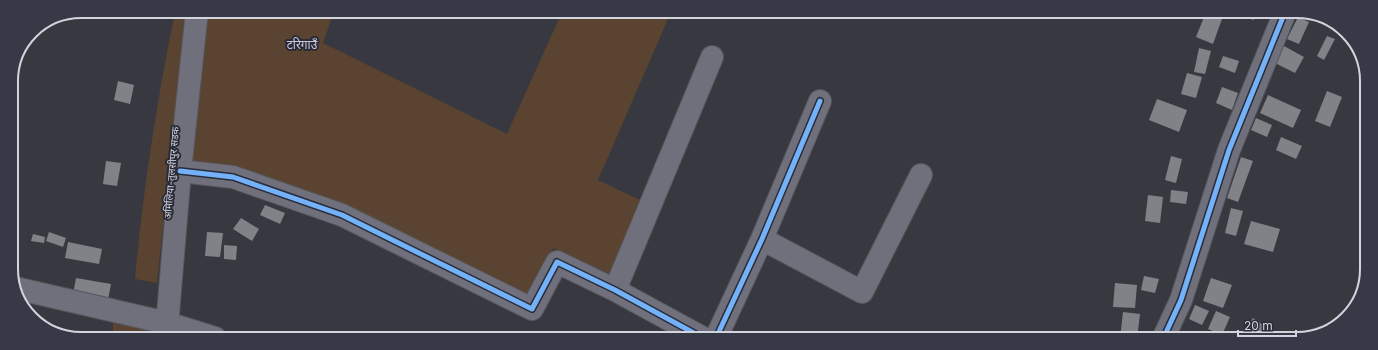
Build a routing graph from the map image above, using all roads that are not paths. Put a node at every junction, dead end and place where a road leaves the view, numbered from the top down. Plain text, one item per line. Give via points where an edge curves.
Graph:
1 (196, 18) edge
2 (1282, 18) edge
3 (712, 57) dead end
4 (820, 101) dead end
5 (180, 171) junction
6 (921, 175) dead end
7 (762, 239) junction
8 (21, 290) edge
9 (615, 290) junction
10 (166, 330) edge
11 (178, 332) edge
12 (692, 332) edge
13 (719, 332) edge
14 (1167, 332) edge

1 - 5 street, अमिलिया-तुलसीपुर सडक
2 - 14 street via 1229,150 1180,300
3 - 9 street
4 - 7 street
5 - 9 street via 233,177 342,215 532,309 557,262
5 - 10 street, अमिलिया-तुलसीपुर सडक
6 - 7 street via 862,292
7 - 13 street
8 - 10 street
9 - 12 street
10 - 11 street

